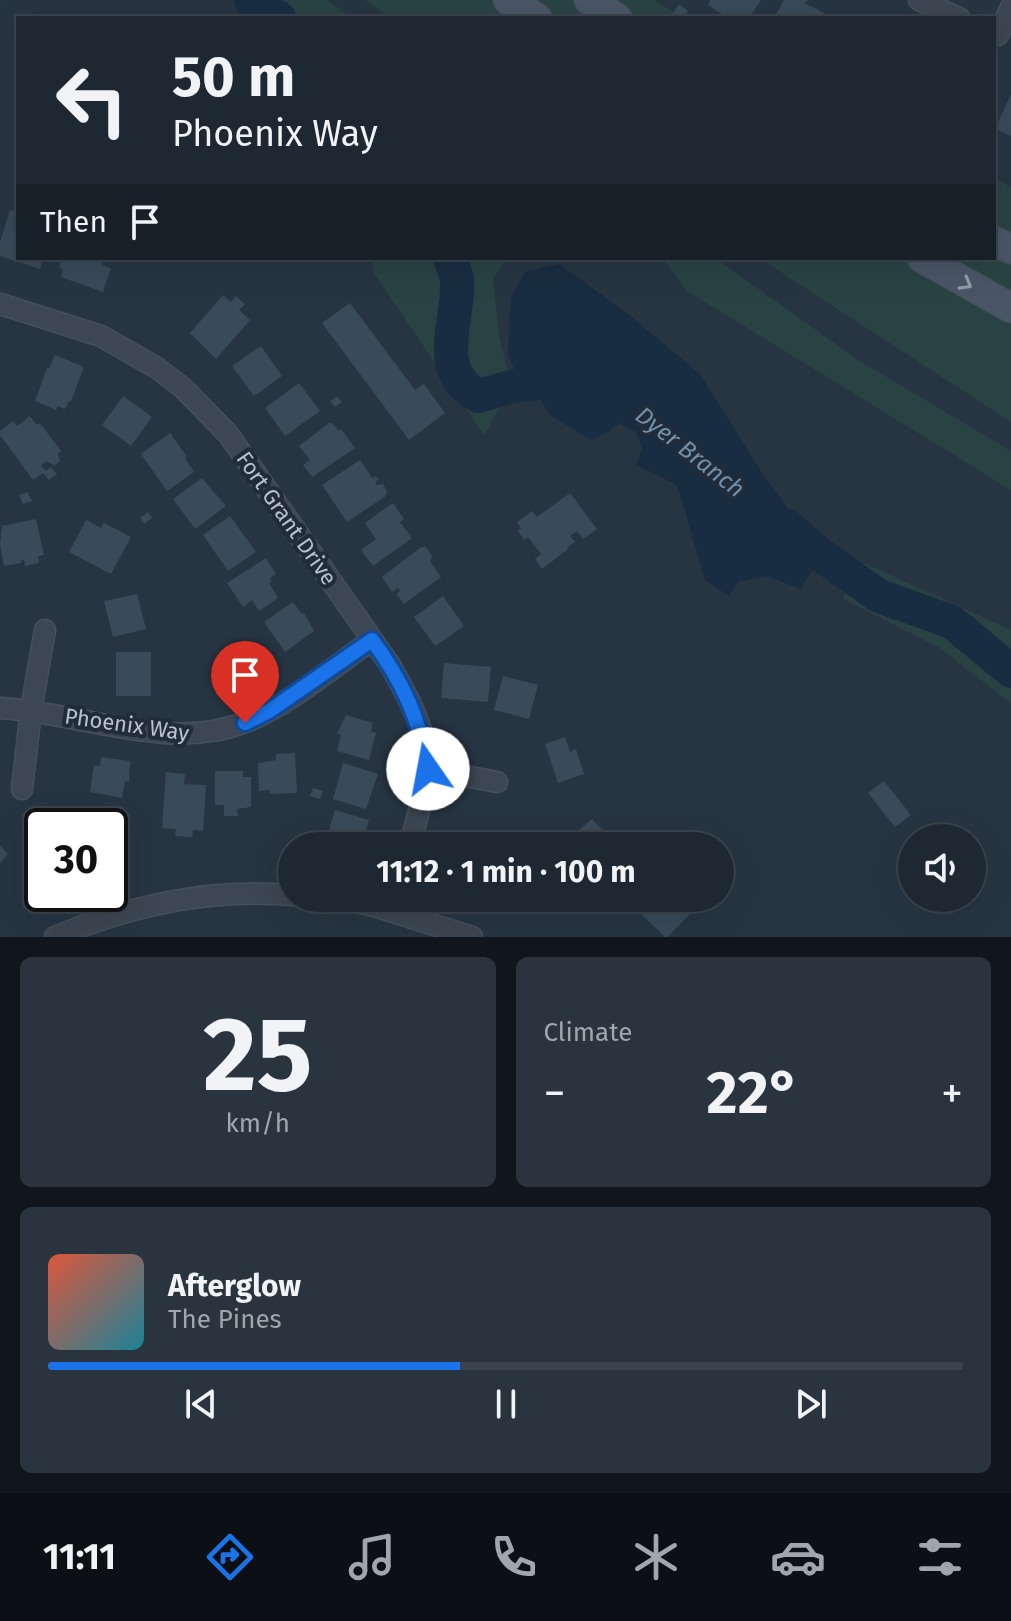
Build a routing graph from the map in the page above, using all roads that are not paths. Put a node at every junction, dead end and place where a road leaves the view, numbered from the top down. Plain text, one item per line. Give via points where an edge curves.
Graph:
1 (508, 0) edge
2 (589, 0) edge
3 (919, 0) edge
4 (1011, 7) edge
5 (534, 16) edge
6 (614, 16) edge
7 (955, 16) edge
8 (1001, 37) edge
9 (926, 260) edge
10 (0, 304) edge
11 (1011, 308) edge
12 (45, 630) dead end
13 (372, 640) junction
14 (0, 708) edge
15 (31, 710) junction
16 (428, 769) junction
17 (497, 782) dead end
18 (22, 789) dead end
19 (412, 832) edge
20 (278, 895) edge
21 (409, 912) edge
22 (55, 937) edge
23 (472, 937) edge

1 - 5 main road
2 - 6 main road
3 - 7 street
4 - 8 street
9 -> 11 main road
10 - 13 street, Fort Grant Drive via 101,336 183,388 228,434
12 - 15 street
13 - 15 street, Phoenix Way via 269,711 220,731 167,734
13 - 16 street, Fort Grant Drive via 416,715
14 - 15 street, Phoenix Way
15 - 18 street
16 - 17 street
16 - 19 street, Fort Grant Drive
20 - 22 street via 167,901
21 - 23 street

